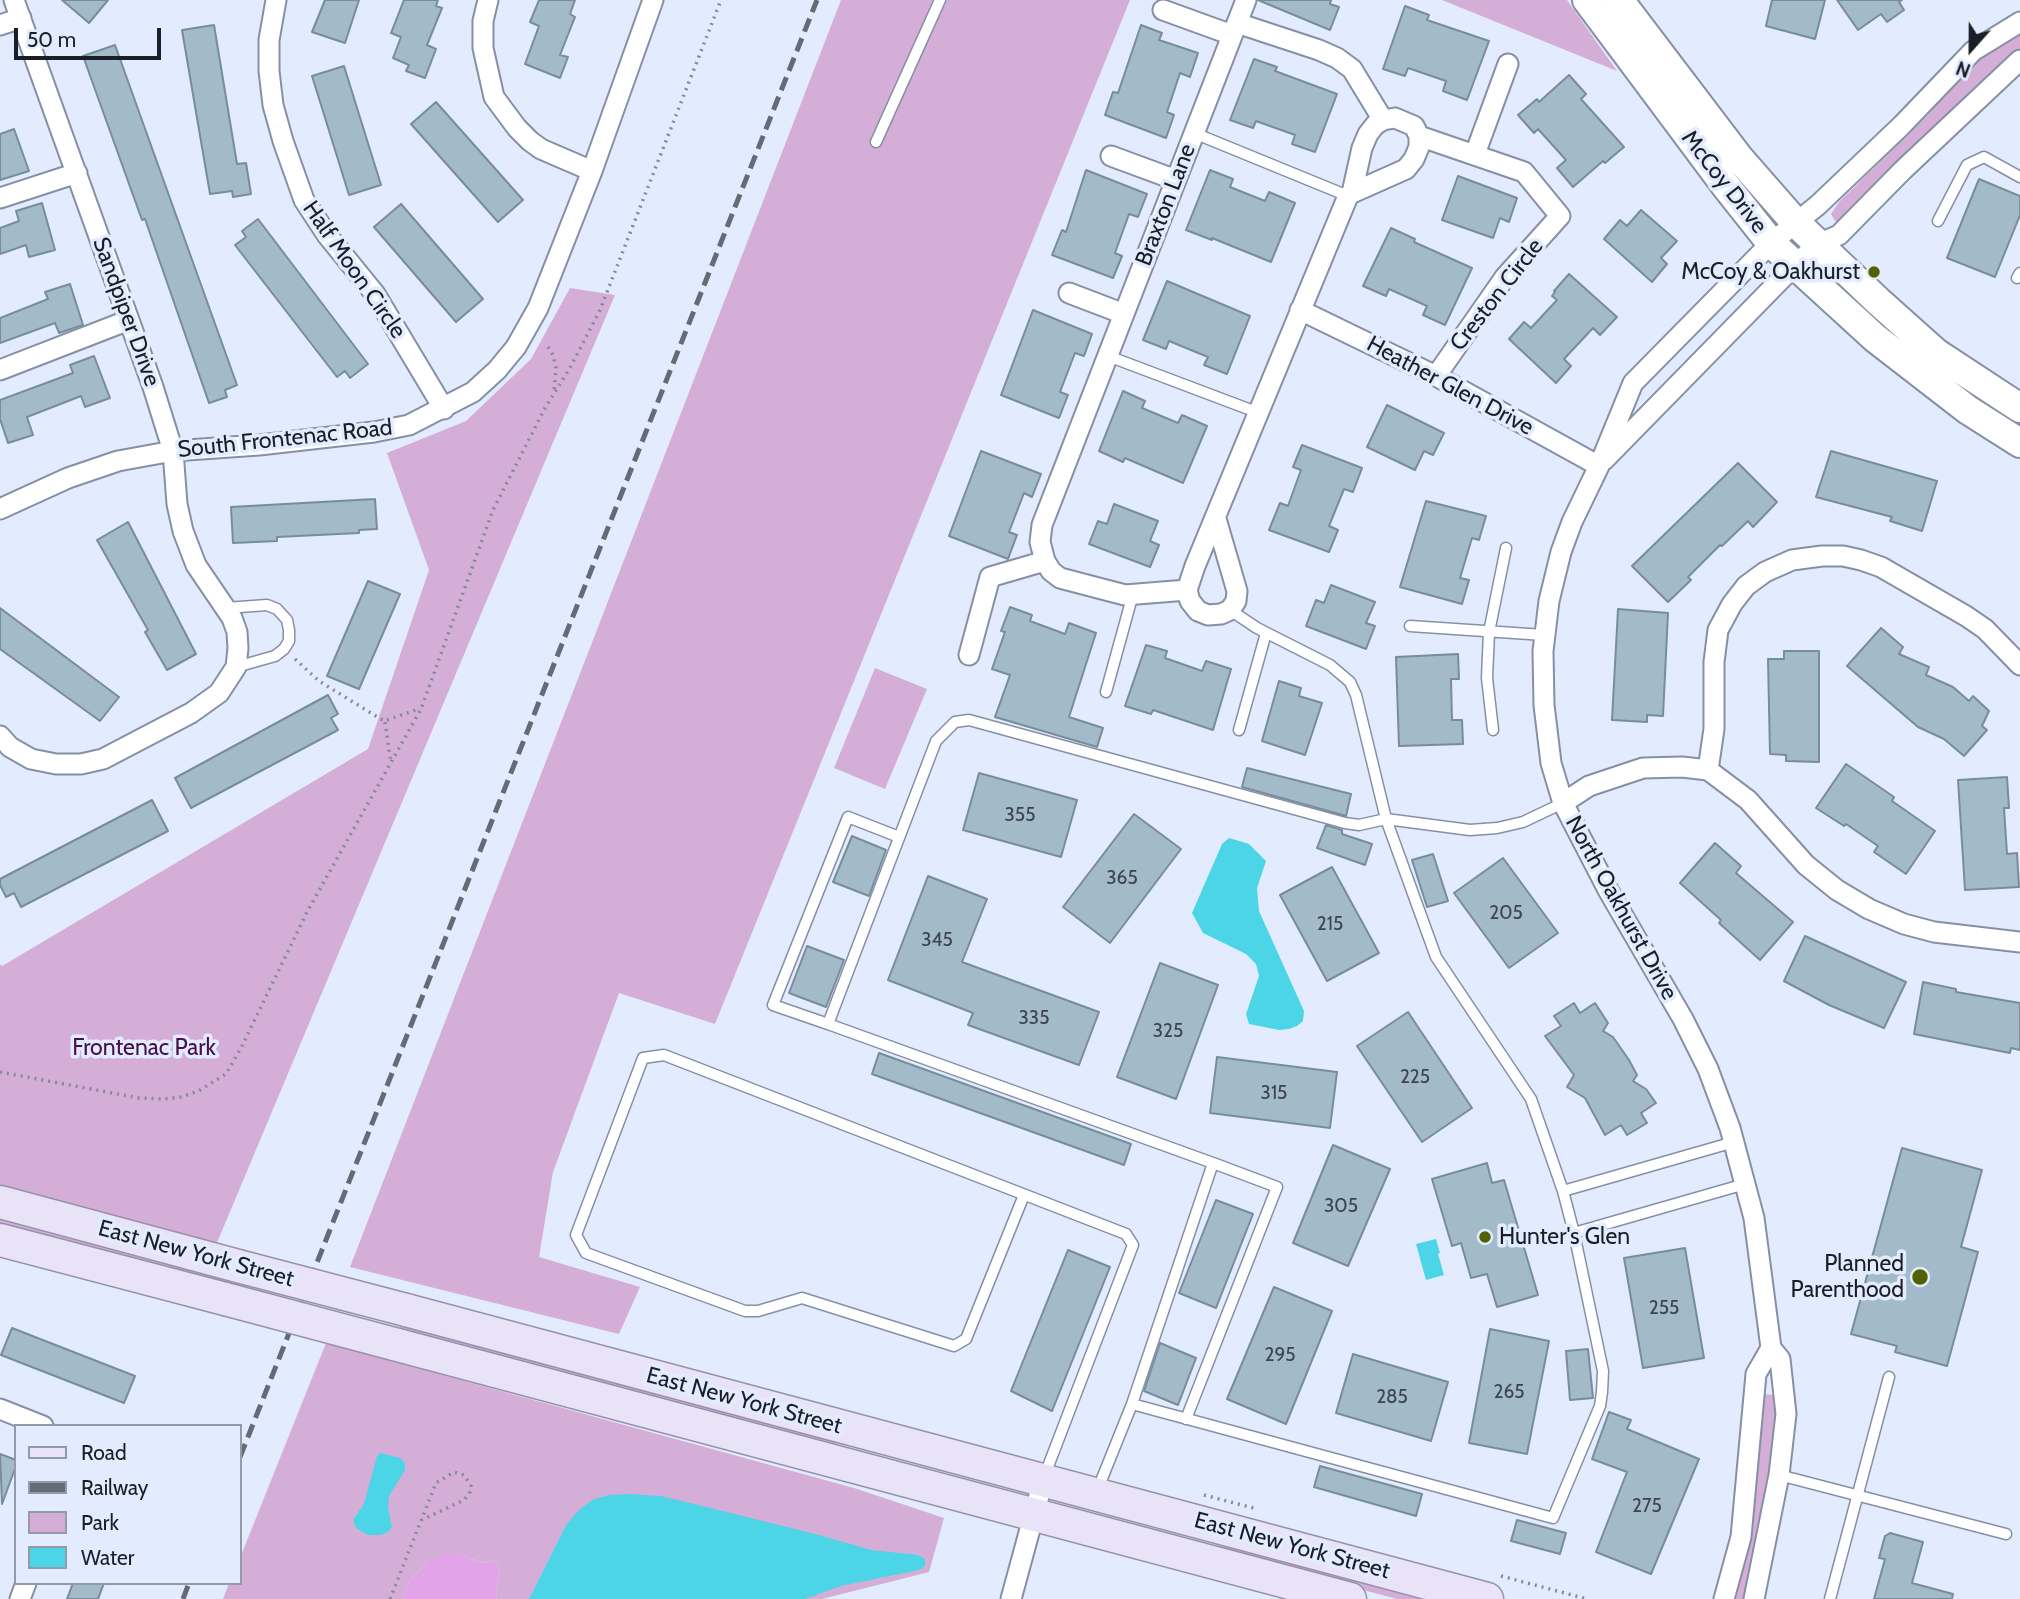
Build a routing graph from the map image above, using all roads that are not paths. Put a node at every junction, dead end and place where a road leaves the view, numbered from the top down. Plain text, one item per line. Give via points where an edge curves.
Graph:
1 (276, 0) edge
2 (488, 0) edge
3 (653, 0) edge
4 (940, 0) edge
5 (1245, 0) edge
6 (1587, 0) edge
7 (1619, 0) edge
8 (18, 9) edge
9 (1163, 10) dead end
10 (2020, 22) edge
11 (0, 25) edge
12 (1235, 29) junction
13 (2020, 61) edge
14 (1508, 64) dead end
15 (1383, 120) junction
16 (1194, 133) junction
17 (1419, 136) junction
18 (876, 142) dead end
19 (1475, 154) junction
20 (1111, 156) dead end
21 (592, 171) junction
22 (76, 173) junction
23 (2020, 177) edge
24 (1176, 180) junction
25 (1350, 194) junction
26 (0, 198) edge
27 (1938, 221) dead end
28 (1795, 222) junction
29 (1771, 243) junction
30 (1818, 244) junction
31 (1795, 265) junction
32 (1069, 293) dead end
33 (1300, 310) junction
34 (1124, 314) junction
35 (129, 320) junction
36 (1108, 356) junction
37 (0, 370) edge
38 (1436, 376) junction
39 (2020, 408) edge
40 (444, 409) junction
41 (1259, 412) junction
42 (2020, 443) edge
43 (173, 451) junction
44 (1599, 466) junction
45 (0, 509) edge
46 (1216, 519) junction
47 (1506, 548) dead end
48 (1045, 561) junction
49 (1188, 590) junction
50 (1133, 594) junction
51 (225, 608) junction
52 (1230, 610) junction
53 (1410, 626) dead end
54 (1489, 632) junction
55 (1266, 633) junction
56 (1544, 635) junction
57 (969, 655) dead end
58 (2020, 665) edge
59 (236, 667) junction
60 (1106, 692) dead end
61 (1239, 730) dead end
62 (1493, 730) dead end
63 (0, 736) edge
64 (1708, 771) junction
65 (1563, 803) junction
66 (1386, 819) junction
67 (899, 837) junction
68 (2020, 942) edge
69 (828, 1024) junction
70 (1734, 1142) junction
71 (1213, 1163) junction
72 (1745, 1184) junction
73 (1563, 1191) junction
74 (1024, 1195) junction
75 (0, 1202) edge
76 (1574, 1233) junction
77 (0, 1240) edge
78 (1771, 1348) junction
79 (1889, 1377) dead end
80 (1132, 1404) junction
81 (0, 1409) edge
82 (1186, 1419) junction
83 (38, 1424) edge
84 (1779, 1475) junction
85 (1043, 1481) junction
86 (1096, 1494) junction
87 (1857, 1495) junction
88 (1033, 1514) junction
89 (2006, 1534) dead end
90 (1011, 1599) edge
91 (1350, 1599) edge
92 (1487, 1599) edge
93 (1724, 1599) edge
94 (1754, 1599) edge
95 (1830, 1599) edge

1 - 40 street, Half Moon Circle via 269,40 271,94 304,200 375,294
2 - 21 street via 482,48 494,97 530,141
3 - 21 street, South Frontenac Road
4 - 18 lane
5 - 12 street, Braxton Lane
6 - 29 street, McCoy Drive
7 - 28 street, McCoy Drive via 1739,158
8 - 11 street
8 - 22 street, Sandpiper Drive
9 - 12 street
10 - 28 street, North Oakhurst Drive via 1973,51 1902,125
12 - 15 street via 1337,58 1352,69
12 - 16 street, Braxton Lane
13 - 30 street, North Oakhurst Drive via 1839,235
14 - 19 street
15 - 17 street via 1405,121
15 - 25 street via 1368,134
16 - 24 street, Braxton Lane
16 - 25 lane
17 - 19 street, Creston Circle
17 - 25 street via 1415,159 1406,169
19 - 38 street, Creston Circle via 1524,172 1560,216 1505,277
20 - 24 street
21 - 40 street, South Frontenac Road via 543,296 516,347 473,392
22 - 26 street
22 - 35 street, Sandpiper Drive
23 - 27 lane via 1984,158 1967,164
24 - 34 street, Braxton Lane
25 - 33 street
28 - 29 street, North Oakhurst Drive
28 - 30 street, McCoy Drive
29 - 31 street, McCoy Drive
29 - 44 street, North Oakhurst Drive via 1633,383
30 - 31 street, North Oakhurst Drive
30 - 39 street, McCoy Drive via 1936,353
31 - 42 street, McCoy Drive via 1875,338 1968,411
31 - 44 street, North Oakhurst Drive
32 - 34 street
33 - 38 street, Heather Glen Drive
33 - 41 street
34 - 36 street, Braxton Lane
35 - 37 street
35 - 43 street, Sandpiper Drive
36 - 41 lane
36 - 48 street, Braxton Lane via 1042,525
38 - 44 street, Heather Glen Drive
40 - 43 street, South Frontenac Road via 409,425 374,432
41 - 46 street
43 - 45 street, South Frontenac Road via 94,468
43 - 51 street, Sandpiper Drive via 183,531 196,565
44 - 56 street, North Oakhurst Drive via 1561,552
46 - 49 street
46 - 52 street via 1237,591
47 - 54 lane
48 - 50 street via 1060,578
48 - 57 street via 990,577
49 - 50 street
49 - 52 street via 1198,611 1208,615
50 - 60 lane
51 - 59 street, Sandpiper Drive via 237,632
51 - 59 lane via 267,605 287,620 289,630 289,641 275,656
52 - 55 lane
53 - 54 lane
54 - 56 lane
54 - 62 lane via 1487,678
55 - 61 lane
55 - 66 lane via 1330,665 1350,682
56 - 65 street, North Oakhurst Drive via 1542,676 1550,763
58 - 64 street via 1976,622 1881,567 1843,556 1793,560 1746,586 1718,630
59 - 63 street via 219,693 191,713 103,759 56,764 31,759
64 - 65 street via 1643,768 1589,786
64 - 68 street via 1748,800 1806,865 1869,909 1934,932
65 - 66 lane via 1524,822 1497,828 1470,830
65 - 70 street, North Oakhurst Drive via 1698,1049
66 - 67 lane via 1345,823 970,720 955,722 936,741
66 - 73 lane via 1436,957 1531,1099
67 - 69 lane
67 - 69 lane via 848,817 773,1005
69 - 71 lane
70 - 72 street, North Oakhurst Drive
70 - 73 lane
71 - 80 lane
71 - 82 lane via 1278,1187
72 - 76 lane
72 - 78 street, North Oakhurst Drive via 1754,1218
73 - 76 lane
74 - 74 lane via 664,1055 643,1058 576,1235 586,1253 745,1311 802,1298 954,1346 966,1339
74 - 85 lane via 1126,1234 1133,1245
75 - 85 main road, East New York Street, bridge
76 - 82 lane via 1603,1371 1602,1392 1553,1518
77 - 88 main road, East New York Street, bridge
78 - 84 street, North Oakhurst Drive via 1780,1359 1786,1415
78 - 93 street via 1756,1374 1741,1537
79 - 87 lane
80 - 82 lane
80 - 86 lane
81 - 83 street
84 - 87 lane
84 - 94 street, North Oakhurst Drive
85 - 86 main road, East New York Street
85 - 88 street
86 - 92 main road, East New York Street
87 - 89 lane
87 - 95 lane
88 - 90 street
88 - 91 main road, East New York Street

